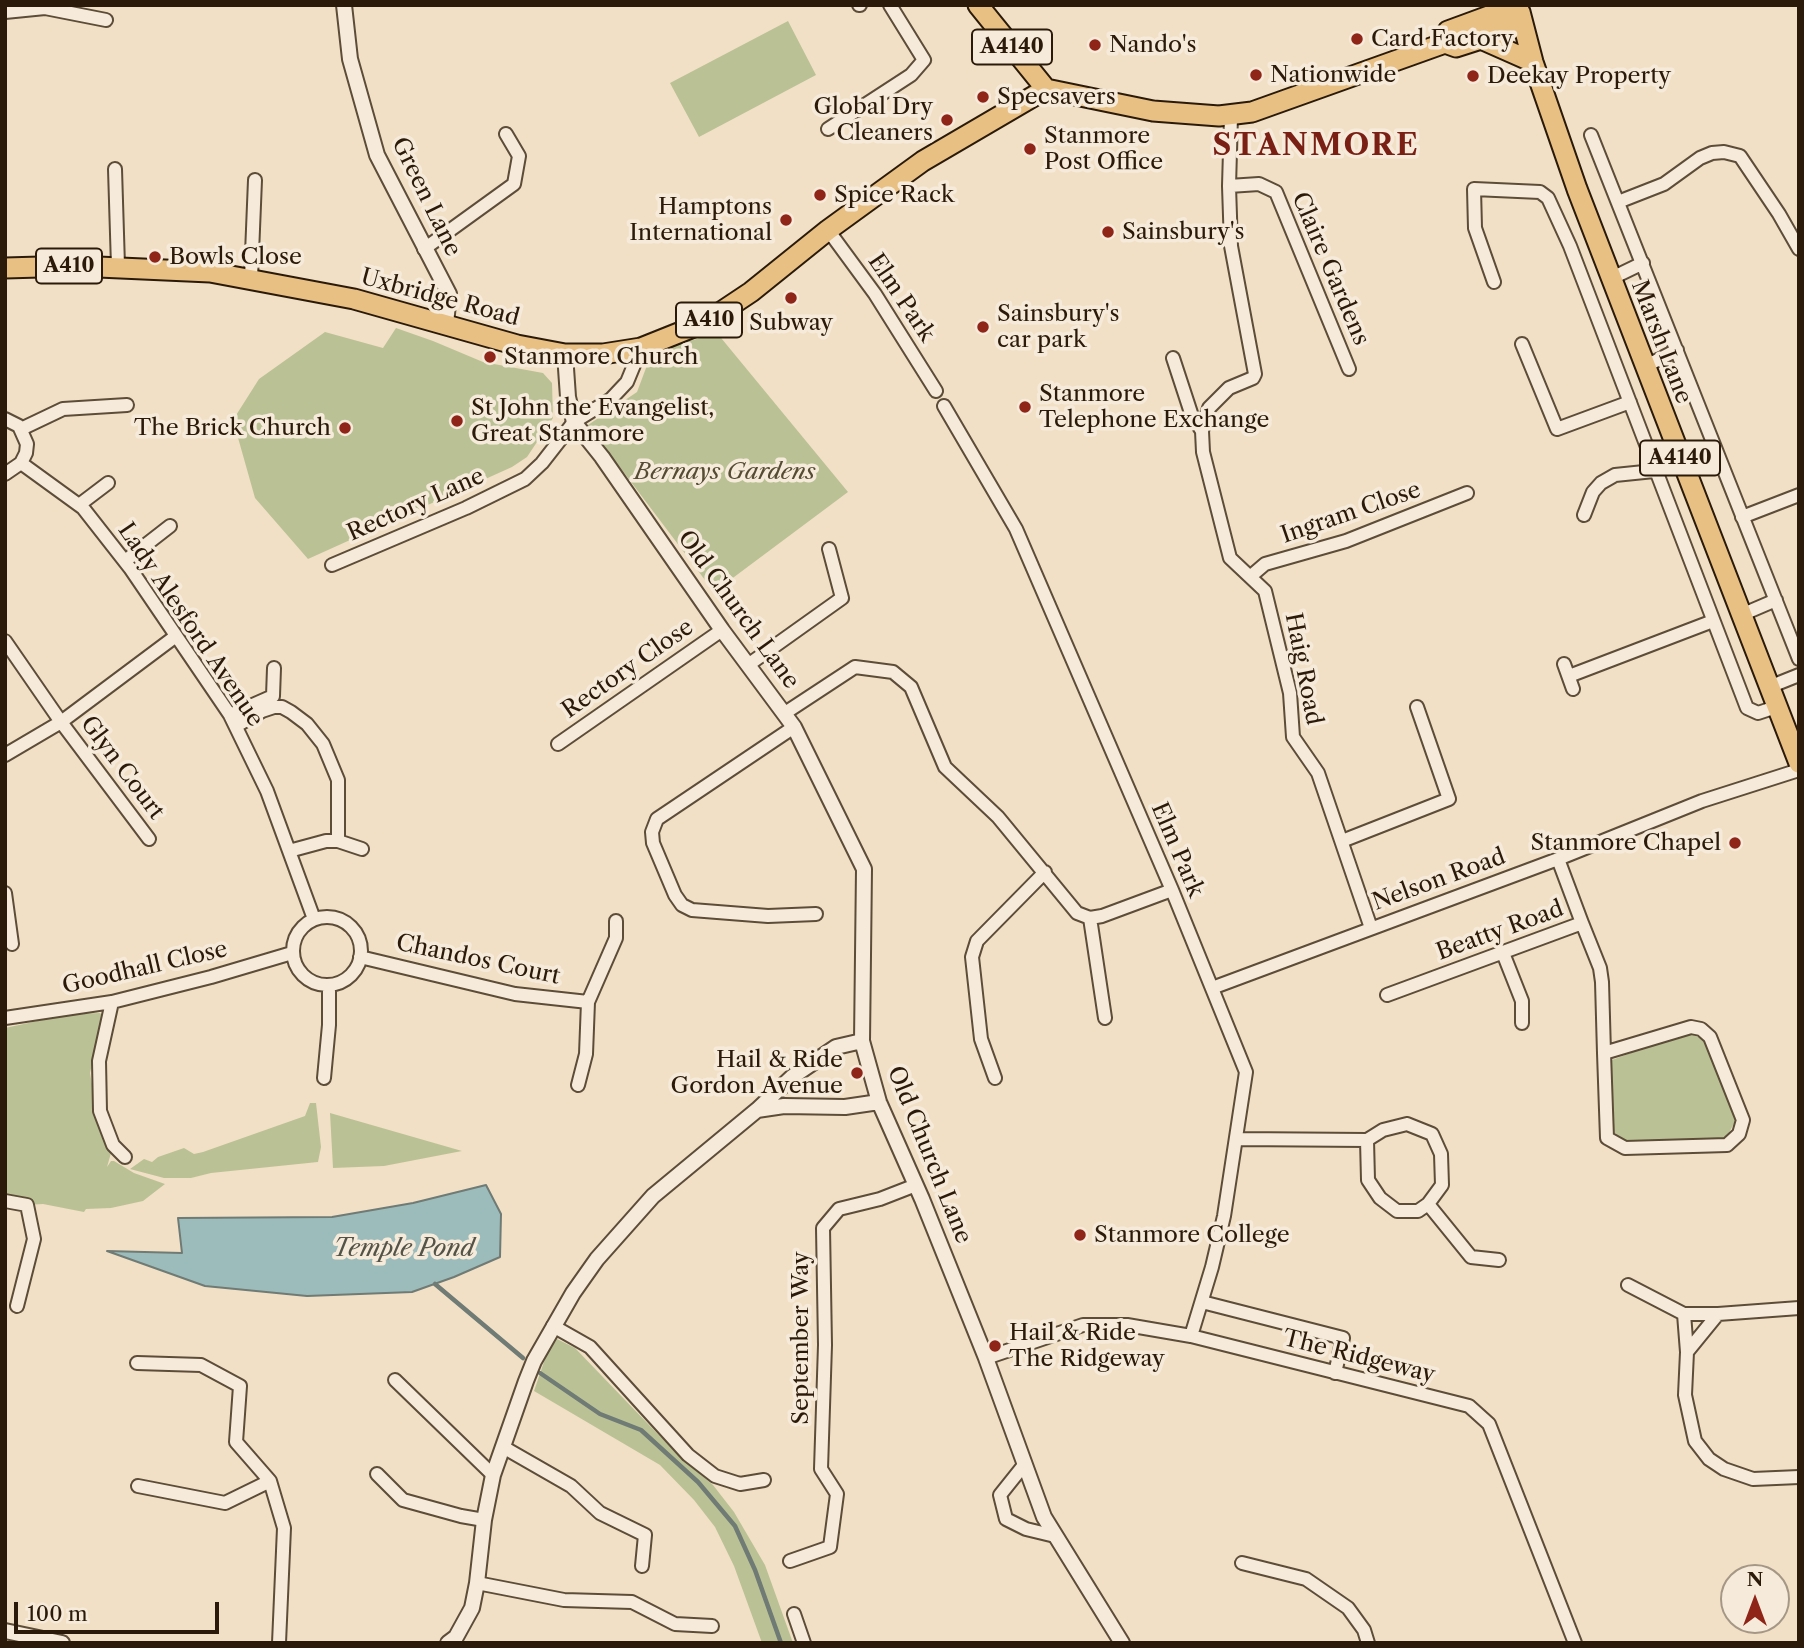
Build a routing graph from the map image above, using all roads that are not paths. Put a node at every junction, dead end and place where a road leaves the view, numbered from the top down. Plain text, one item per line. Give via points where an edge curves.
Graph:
1 (344, 5) edge
2 (890, 5) edge
3 (978, 5) edge
4 (1520, 11) edge
5 (5, 12) edge
6 (106, 20) dead end
7 (1481, 39) junction
8 (1445, 43) junction
9 (1533, 62) junction
10 (1046, 89) junction
11 (1230, 116) junction
12 (828, 129) dead end
13 (506, 134) dead end
14 (1591, 135) dead end
15 (116, 169) dead end
16 (255, 180) dead end
17 (1228, 186) junction
18 (1618, 202) junction
19 (828, 230) junction
20 (1595, 238) junction
21 (1570, 246) junction
22 (424, 249) junction
23 (1799, 249) edge
24 (1643, 263) junction
25 (118, 267) junction
26 (5, 268) edge
27 (251, 278) junction
28 (1610, 279) junction
29 (1494, 282) dead end
30 (446, 324) junction
31 (1522, 344) dead end
32 (641, 348) junction
33 (1676, 350) junction
34 (565, 354) junction
35 (1173, 358) dead end
36 (1644, 367) junction
37 (1349, 369) dead end
38 (936, 391) dead end
39 (1630, 402) junction
40 (127, 405) dead end
41 (944, 406) dead end
42 (5, 419) edge
43 (574, 422) junction
44 (21, 429) junction
45 (1202, 431) junction
46 (21, 463) junction
47 (1654, 471) junction
48 (5, 474) edge
49 (108, 483) dead end
50 (1467, 493) dead end
51 (1799, 495) edge
52 (79, 505) junction
53 (1584, 514) dead end
54 (1742, 517) junction
55 (170, 526) dead end
56 (830, 549) dead end
57 (125, 561) junction
58 (332, 565) dead end
59 (1251, 576) junction
60 (1776, 600) junction
61 (1741, 615) junction
62 (1713, 621) junction
63 (1793, 628) edge
64 (722, 630) junction
65 (176, 636) junction
66 (5, 641) edge
67 (1799, 659) edge
68 (748, 665) junction
69 (274, 668) dead end
70 (1799, 675) edge
71 (1769, 687) junction
72 (1573, 689) dead end
73 (1417, 707) dead end
74 (1776, 707) junction
75 (785, 713) junction
76 (233, 721) junction
77 (61, 722) junction
78 (794, 727) junction
79 (558, 744) dead end
80 (5, 755) edge
81 (1799, 763) edge
82 (1799, 770) edge
83 (149, 839) dead end
84 (338, 841) junction
85 (1342, 841) junction
86 (362, 849) dead end
87 (289, 851) junction
88 (1558, 859) junction
89 (1045, 872) junction
90 (1172, 890) junction
91 (5, 893) edge
92 (816, 914) dead end
93 (1090, 918) junction
94 (313, 919) junction
95 (616, 921) dead end
96 (1581, 923) junction
97 (1371, 928) junction
98 (12, 944) dead end
99 (292, 953) junction
100 (1503, 953) junction
101 (360, 957) junction
102 (328, 985) junction
103 (1212, 988) junction
104 (1388, 995) dead end
105 (113, 1002) junction
106 (588, 1002) junction
107 (5, 1018) edge
108 (1105, 1018) dead end
109 (1522, 1023) dead end
110 (862, 1041) junction
111 (1604, 1053) junction
112 (324, 1078) dead end
113 (995, 1078) dead end
114 (578, 1085) dead end
115 (879, 1102) junction
116 (757, 1110) junction
117 (1236, 1139) junction
118 (1367, 1140) junction
119 (125, 1157) dead end
120 (916, 1185) junction
121 (5, 1201) edge
122 (1428, 1204) junction
123 (1499, 1260) dead end
124 (1628, 1285) dead end
125 (1202, 1301) junction
126 (17, 1306) dead end
127 (1799, 1308) edge
128 (1684, 1314) junction
129 (1718, 1314) junction
130 (553, 1326) junction
131 (1191, 1336) junction
132 (1687, 1352) junction
133 (986, 1358) junction
134 (137, 1363) dead end
135 (1335, 1373) junction
136 (395, 1380) dead end
137 (503, 1447) junction
138 (1024, 1465) junction
139 (377, 1474) dead end
140 (493, 1475) junction
141 (1799, 1477) edge
142 (764, 1480) dead end
143 (271, 1481) junction
144 (138, 1486) dead end
145 (484, 1520) junction
146 (1055, 1536) junction
147 (790, 1561) dead end
148 (1242, 1563) dead end
149 (642, 1566) dead end
150 (477, 1583) junction
151 (793, 1614) dead end
152 (712, 1626) dead end
153 (5, 1631) edge
154 (62, 1643) edge
155 (279, 1643) edge
156 (448, 1643) edge
157 (804, 1643) edge
158 (1122, 1643) edge
159 (1368, 1643) edge
160 (1575, 1643) edge

1 - 22 street, Green Lane via 350,59 377,155
2 - 12 street via 924,60 911,75
3 - 10 main road, A4140
4 - 7 main road via 1506,28
4 - 8 main road via 1497,13 1448,31
4 - 9 main road, Marsh Lane / A4140
5 - 6 street via 45,8
7 - 8 main road via 1456,47
7 - 9 main road
8 - 11 main road via 1270,107
9 - 20 main road, Marsh Lane / A4140
10 - 11 main road via 1153,111
10 - 19 main road, A410 via 923,160
11 - 17 street
13 - 22 street via 519,156 513,184
14 - 18 street, Marsh Lane
15 - 25 street
16 - 27 street
17 - 37 street, Claire Gardens via 1259,184 1276,192
17 - 45 street via 1231,246 1255,374 1229,388 1209,408
18 - 23 street via 1664,184 1712,153 1740,156
18 - 24 street, Marsh Lane
19 - 32 main road, Uxbridge Road / A410 via 706,322
19 - 38 street, Elm Park
20 - 21 street
20 - 28 main road, Marsh Lane / A4140
21 - 29 street via 1548,198 1534,191 1474,189 1475,228
21 - 39 street
22 - 30 street, Green Lane via 449,294
24 - 28 street
24 - 33 street, Marsh Lane
25 - 26 main road, Uxbridge Road / A410
25 - 27 main road, Uxbridge Road / A410
27 - 30 main road, Uxbridge Road / A410
28 - 36 main road, Marsh Lane / A4140
30 - 34 main road, Uxbridge Road / A410
31 - 39 street via 1558,429
32 - 34 main road, Uxbridge Road / A410
32 - 43 street via 627,382 611,399
33 - 36 street
33 - 54 street, Marsh Lane
34 - 43 street, Old Church Lane
35 - 45 street via 1192,416
36 - 61 main road, Marsh Lane / A4140
39 - 47 street
40 - 44 street via 63,409
41 - 90 street, Elm Park via 1016,529
42 - 44 street
43 - 58 street, Rectory Lane via 525,479
43 - 64 street, Old Church Lane
44 - 46 street via 27,444
45 - 59 street, Haig Road via 1203,452 1230,558
46 - 48 street
46 - 52 street, Lady Alesford Avenue
47 - 53 street via 1615,475 1601,483
47 - 62 street
49 - 52 street
50 - 59 street, Ingram Close via 1346,541 1265,564
51 - 54 street
52 - 57 street, Lady Alesford Avenue
54 - 60 street, Marsh Lane
55 - 57 street
56 - 68 street via 842,598
57 - 65 street, Lady Alesford Avenue
59 - 85 street, Haig Road via 1265,591 1290,693 1293,737 1318,773
60 - 61 street
60 - 63 street, Marsh Lane
61 - 71 main road, Marsh Lane / A4140
62 - 72 street via 1566,670
62 - 74 street via 1747,708 1758,713
63 - 67 street, Marsh Lane
64 - 68 street, Old Church Lane
64 - 79 street, Rectory Close
65 - 76 street, Lady Alesford Avenue
65 - 77 street
66 - 77 street, Glyn Court
68 - 75 street, Old Church Lane
69 - 76 street via 273,696
70 - 71 street
71 - 74 main road, Marsh Lane / A4140
73 - 85 street via 1449,799
74 - 81 main road, Marsh Lane / A4140
75 - 78 street, Old Church Lane
75 - 89 street via 855,667 893,672 911,687 945,767 998,817
76 - 84 street via 282,707 307,724 323,744 338,780
76 - 87 street, Lady Alesford Avenue via 267,791
77 - 80 street
77 - 83 street, Glyn Court
78 - 92 street via 657,819 653,843 675,895 692,910 768,916
78 - 110 street, Old Church Lane via 864,870
82 - 88 street, Nelson Road via 1702,801
84 - 86 street
84 - 87 street
85 - 97 street, Haig Road
87 - 94 street, Lady Alesford Avenue
88 - 96 street
88 - 97 street, Nelson Road
89 - 93 street via 1067,903
89 - 113 street via 977,941 972,957 981,1039
90 - 93 street
90 - 103 street, Elm Park
91 - 98 street
93 - 108 street
94 - 99 street via 299,930
94 - 101 street via 325,916 348,923 359,938
95 - 106 street, Chandos Court via 616,938
96 - 100 street, Beatty Road
96 - 111 street, Beatty Road via 1600,968
97 - 103 street, Nelson Road
99 - 102 street via 306,978
99 - 105 street, Goodhall Close
100 - 104 street, Beatty Road
100 - 109 street via 1522,1001
101 - 102 street via 348,977
101 - 106 street, Chandos Court via 515,994
102 - 112 street
103 - 117 street, Elm Park via 1246,1072
105 - 107 street, Goodhall Close
105 - 119 street via 99,1061 100,1111 113,1145
106 - 114 street, Chandos Court via 586,1054
110 - 115 street, Old Church Lane
110 - 116 street via 836,1047 792,1077
111 - 111 street, Beatty Road via 1607,1138 1625,1148 1727,1145 1739,1134 1743,1120 1710,1037 1702,1029 1691,1027
115 - 116 street
115 - 120 street, Old Church Lane
116 - 130 street via 653,1196 597,1259
117 - 118 street
117 - 125 street, Elm Park via 1224,1216
118 - 122 street via 1368,1180 1380,1198 1397,1212 1418,1211
118 - 122 street via 1407,1124 1432,1134 1441,1154 1442,1185
120 - 133 street, Old Church Lane
120 - 147 street, September Way via 839,1209 822,1228 821,1469 837,1494 830,1547
121 - 126 street via 27,1205 33,1239
122 - 123 street via 1471,1257
124 - 128 street
125 - 131 street, Elm Park
125 - 135 street via 1343,1338
127 - 129 street
128 - 129 street
128 - 132 street
129 - 132 street
130 - 137 street via 526,1381
130 - 142 street via 590,1347 688,1455 715,1476 740,1484
131 - 133 street, The Ridgeway via 1128,1325 1083,1325
131 - 135 street, The Ridgeway
132 - 141 street via 1685,1395 1695,1441 1709,1459 1753,1479
133 - 138 street, Old Church Lane
134 - 143 street via 201,1365 240,1386 236,1442
135 - 160 street, The Ridgeway via 1469,1406 1489,1424
136 - 140 street
137 - 140 street
137 - 149 street via 571,1486 600,1513 645,1535
138 - 146 street, Old Church Lane
138 - 146 street via 1000,1495 1006,1519
139 - 145 street via 403,1500
140 - 145 street
143 - 144 street via 225,1503
143 - 155 street via 284,1528
145 - 150 street
146 - 158 street, Old Church Lane
148 - 159 street via 1306,1579 1348,1608
150 - 152 street via 564,1600 632,1602 675,1624
150 - 156 street via 472,1608
151 - 157 street
153 - 154 street

